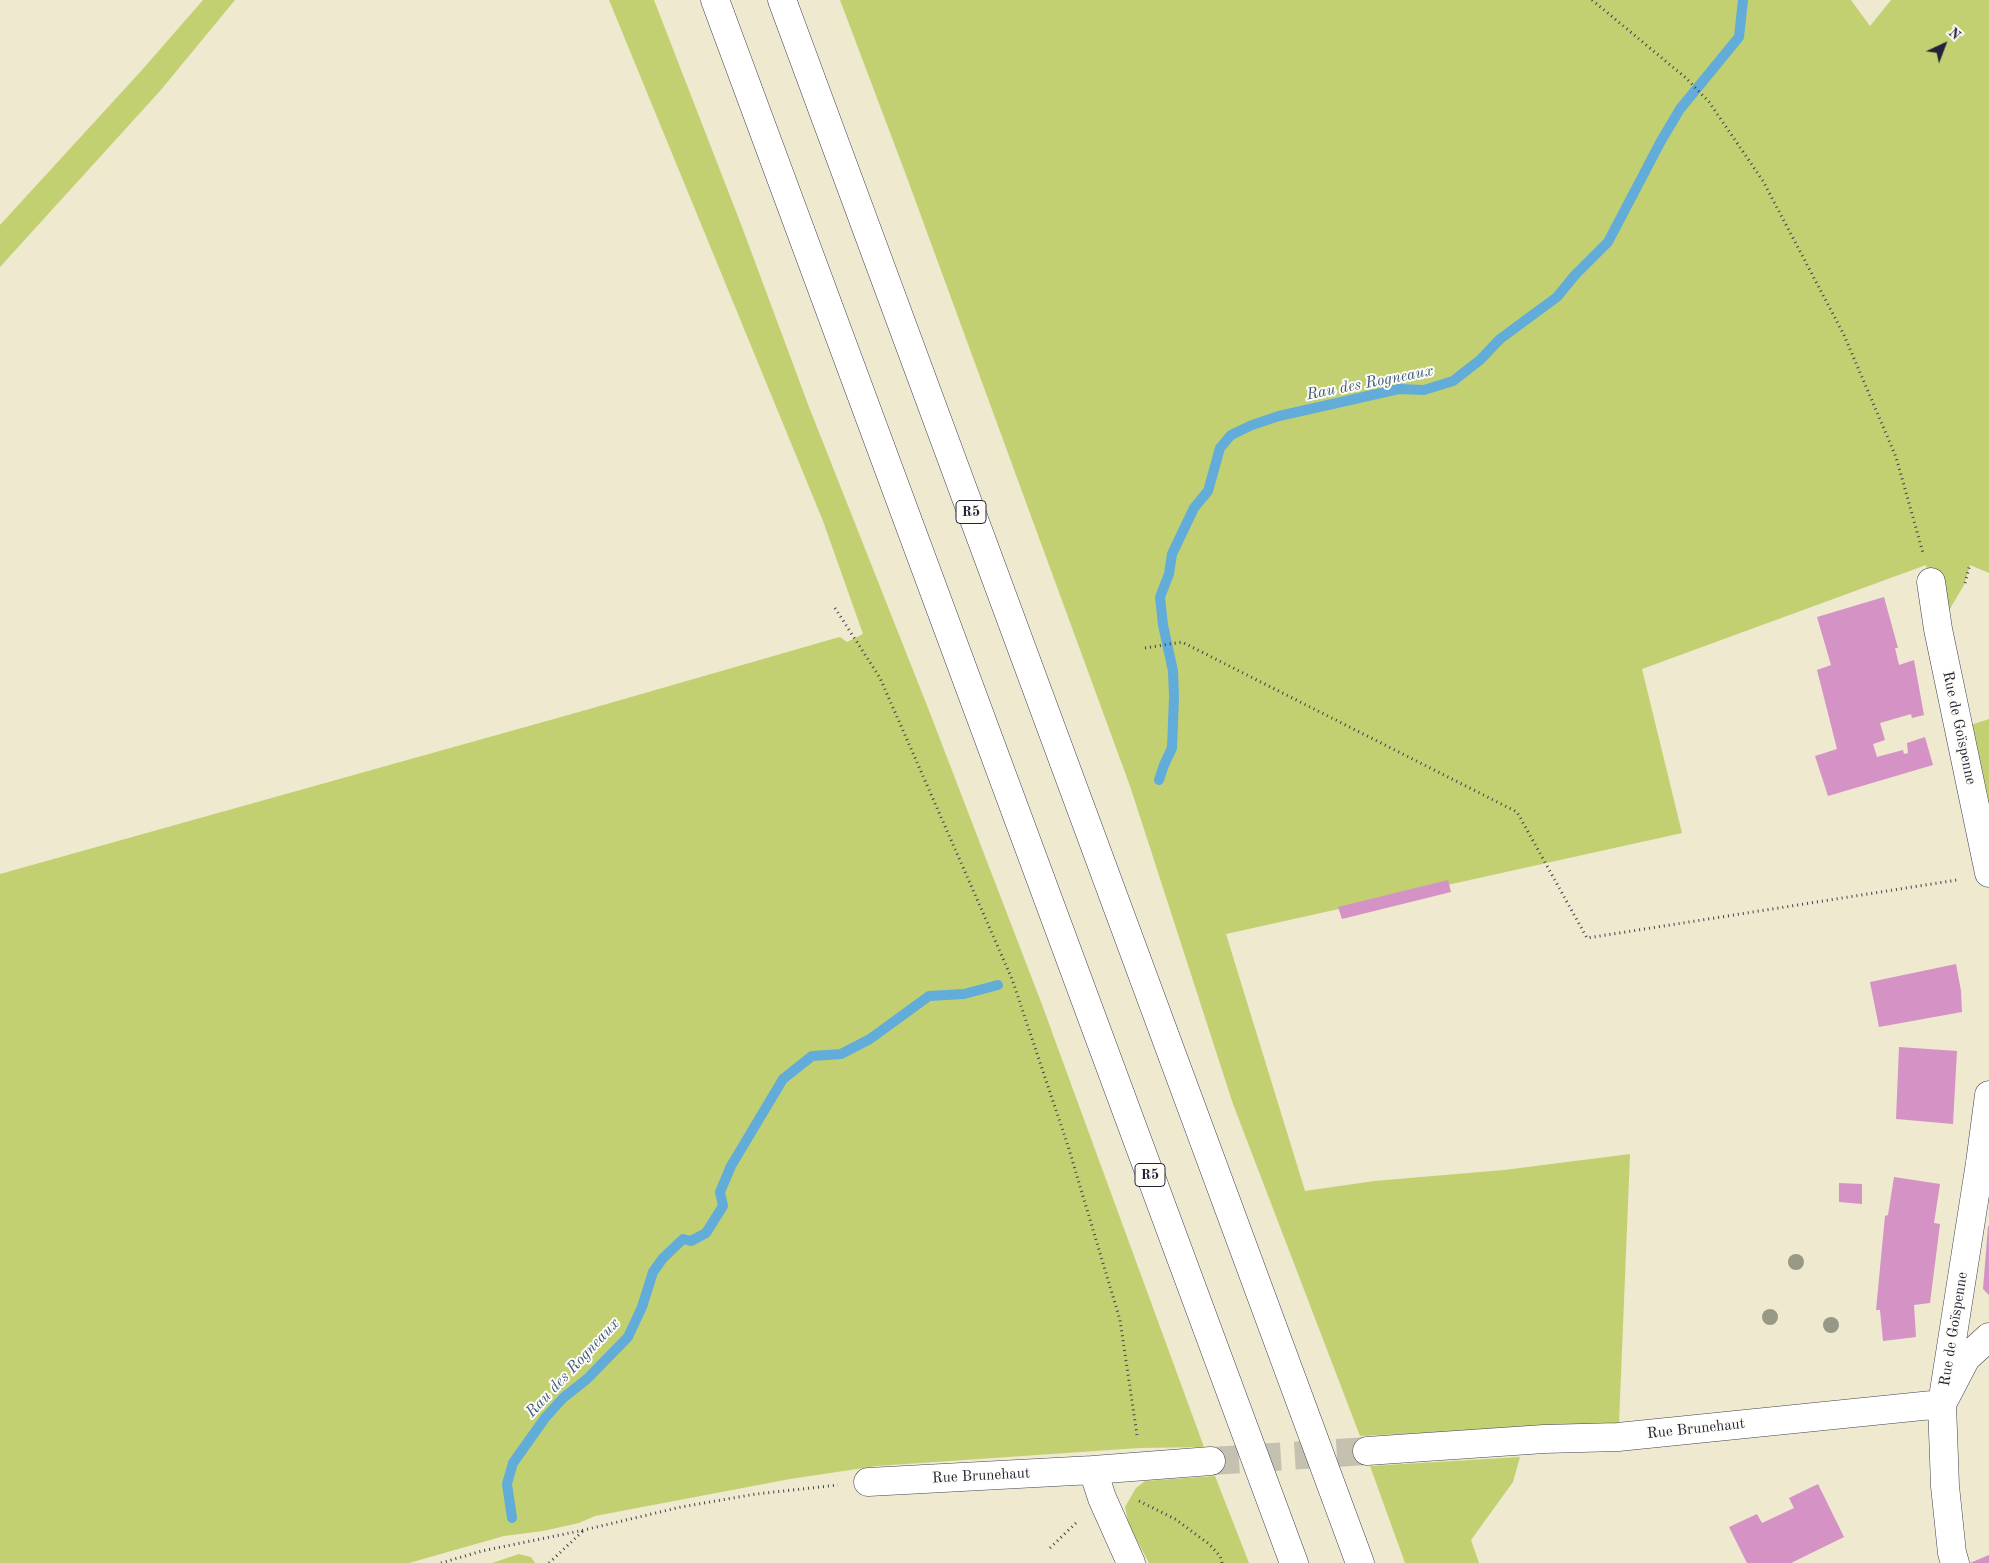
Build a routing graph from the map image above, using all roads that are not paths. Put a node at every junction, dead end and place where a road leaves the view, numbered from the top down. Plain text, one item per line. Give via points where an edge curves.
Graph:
1 (715, 0) edge
2 (782, 0) edge
3 (1931, 582) road end
4 (1989, 873) edge
5 (1989, 1095) edge
6 (1989, 1337) edge
7 (1942, 1404) junction
8 (1366, 1451) tunnel mouth
9 (1211, 1461) tunnel mouth
10 (1093, 1470) junction
11 (868, 1482) road end
12 (1131, 1563) edge
13 (1294, 1563) edge
14 (1360, 1563) edge
15 (1955, 1563) edge

1 - 13 main road, R5
2 - 14 main road, R5
3 - 4 main road, Rue de Goïspenne
5 - 7 main road, Rue de Goïspenne
6 - 7 main road via 1966,1358
7 - 8 main road, Rue Brunehaut via 1618,1437
7 - 15 main road, Rue de Goïspenne via 1945,1486
9 - 10 main road, Rue Brunehaut
10 - 11 main road, Rue Brunehaut
10 - 12 main road

